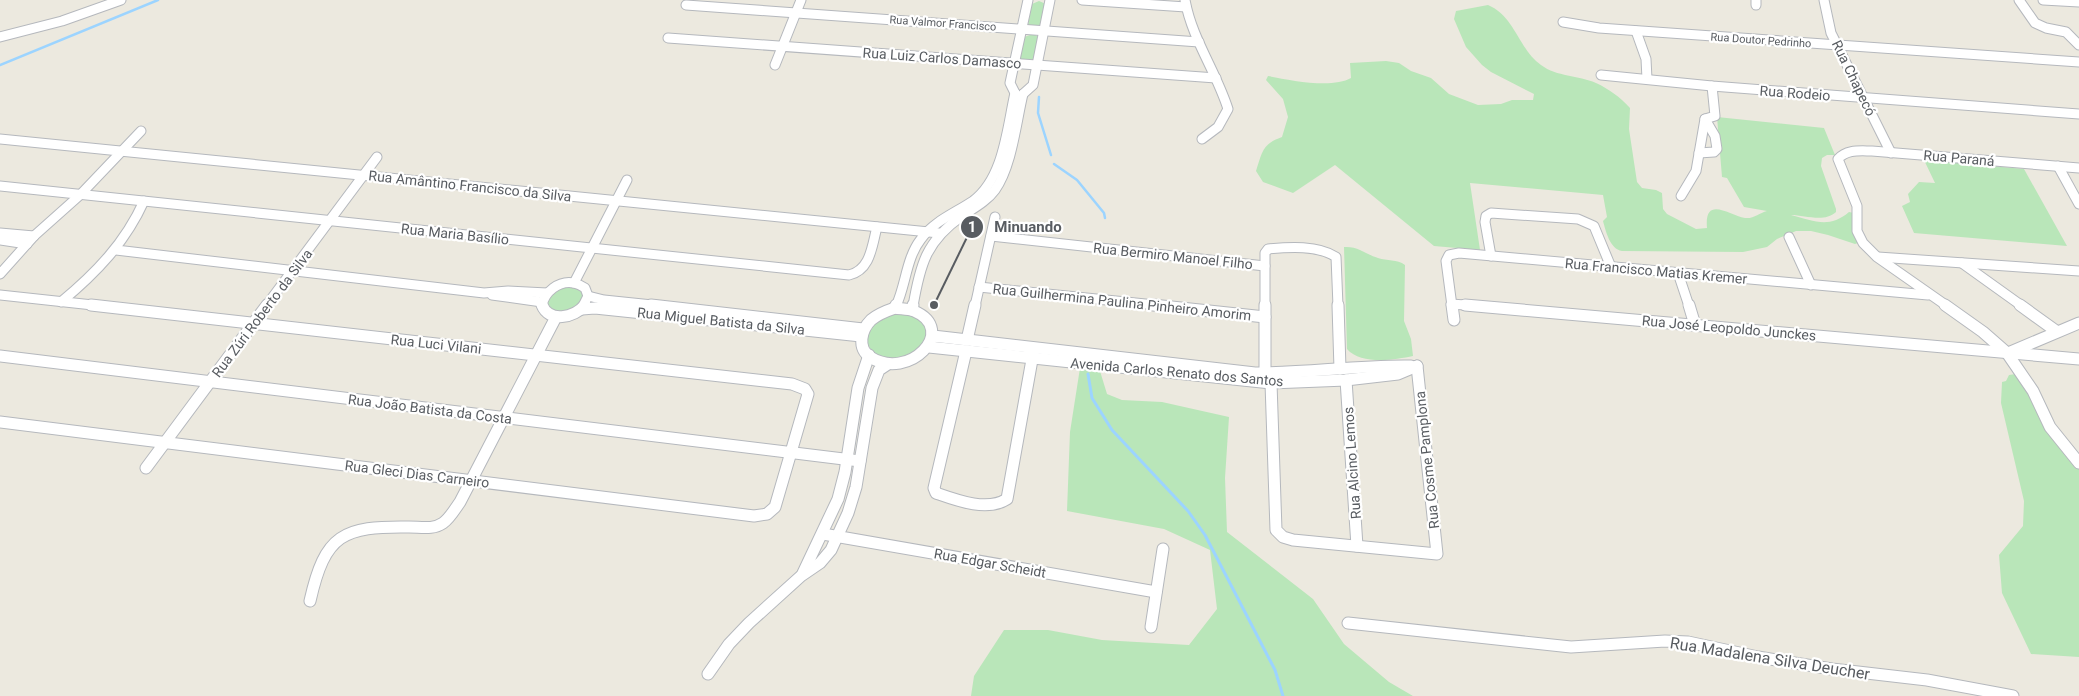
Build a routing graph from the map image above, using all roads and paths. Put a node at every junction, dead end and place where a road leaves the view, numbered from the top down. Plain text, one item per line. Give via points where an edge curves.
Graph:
1 (121, 0) edge
2 (801, 0) edge
3 (1028, 0) edge
4 (1050, 0) edge
5 (1082, 0) edge
6 (1824, 0) edge
7 (2019, 0) edge
8 (2043, 0) edge
9 (2079, 2) edge
10 (1186, 4) edge
11 (686, 5) dead end
12 (796, 13) junction
13 (1564, 22) dead end
14 (1022, 29) junction
15 (1044, 31) junction
16 (1636, 31) junction
17 (0, 37) edge
18 (668, 38) dead end
19 (1199, 42) junction
20 (1837, 45) junction
21 (2079, 45) edge
22 (783, 46) junction
23 (2079, 62) edge
24 (1014, 64) junction
25 (775, 65) dead end
26 (1037, 65) junction
27 (1601, 76) dead end
28 (1216, 78) junction
29 (1647, 79) junction
30 (1712, 86) junction
31 (1019, 94) junction
32 (1864, 98) junction
33 (2079, 114) edge
34 (1705, 119) junction
35 (141, 132) dead end
36 (0, 139) edge
37 (1202, 139) dead end
38 (122, 151) junction
39 (1699, 153) junction
40 (1891, 153) junction
41 (377, 157) dead end
42 (2058, 166) junction
43 (2079, 168) edge
44 (364, 175) junction
45 (627, 180) dead end
46 (0, 186) edge
47 (80, 194) junction
48 (1681, 196) dead end
49 (144, 201) junction
50 (616, 201) junction
51 (2079, 204) edge
52 (995, 217) dead end
53 (330, 221) junction
54 (877, 227) junction
55 (927, 232) junction
56 (0, 233) edge
57 (939, 233) junction
58 (991, 236) junction
59 (1789, 237) dead end
60 (0, 240) edge
61 (31, 240) junction
62 (592, 248) junction
63 (116, 250) junction
64 (1491, 256) junction
65 (1877, 257) junction
66 (1962, 263) junction
67 (1265, 266) junction
68 (1611, 267) junction
69 (293, 270) junction
70 (2079, 272) edge
71 (1678, 273) junction
72 (0, 274) edge
73 (574, 283) junction
74 (1811, 285) junction
75 (979, 287) junction
76 (0, 295) edge
77 (588, 296) junction
78 (1929, 296) junction
79 (544, 297) junction
80 (61, 302) junction
81 (1451, 304) junction
82 (896, 308) junction
83 (582, 309) junction
84 (912, 310) junction
85 (556, 318) junction
86 (1265, 318) junction
87 (1454, 320) dead end
88 (254, 324) junction
89 (2079, 324) edge
90 (1695, 325) junction
91 (862, 332) junction
92 (2056, 332) junction
93 (933, 336) junction
94 (966, 346) junction
95 (929, 347) junction
96 (1033, 354) junction
97 (2007, 354) junction
98 (869, 355) junction
99 (0, 356) edge
100 (536, 356) junction
101 (2079, 359) edge
102 (888, 364) junction
103 (1417, 366) junction
104 (1340, 370) junction
105 (1268, 378) junction
106 (1346, 380) junction
107 (210, 382) junction
108 (504, 418) junction
109 (0, 422) edge
110 (165, 442) junction
111 (792, 453) junction
112 (846, 460) junction
113 (860, 462) junction
114 (2079, 463) edge
115 (146, 468) dead end
116 (471, 481) junction
117 (824, 534) junction
118 (838, 537) junction
119 (1357, 546) junction
120 (1163, 549) dead end
121 (801, 576) junction
122 (1156, 592) junction
123 (310, 601) dead end
124 (1348, 624) dead end
125 (1151, 628) dead end
126 (708, 674) dead end
127 (2013, 696) edge

1 - 17 street via 62,22
2 - 12 street
3 - 14 street
4 - 15 street
5 - 10 street
6 - 20 street, Rua Chapecó via 1828,24
7 - 21 street via 2033,22 2066,30
8 - 9 street
10 - 19 street
11 - 12 street, Rua Valmor Francisco
12 - 14 street, Rua Valmor Francisco
12 - 22 street
13 - 16 street, Rua Doutor Pedrinho via 1591,28
14 - 15 street, Rua Valmor Francisco
14 - 24 street
15 - 19 street, Rua Valmor Francisco
15 - 26 street
16 - 20 street, Rua Doutor Pedrinho
16 - 29 street via 1646,59
18 - 22 street, Rua Luiz Carlos Damasco
19 - 28 street
20 - 23 street, Rua Doutor Pedrinho
20 - 32 street, Rua Chapecó
22 - 24 street, Rua Luiz Carlos Damasco
22 - 25 street
24 - 26 street, Rua Luiz Carlos Damasco
24 - 31 street via 1010,83
26 - 28 street, Rua Luiz Carlos Damasco
26 - 31 street via 1033,85
27 - 29 street, Rua Rodeio
28 - 37 street via 1228,109 1219,126
29 - 30 street, Rua Rodeio
30 - 32 street, Rua Rodeio
30 - 34 street via 1715,116
31 - 55 street via 991,182 980,194
31 - 57 street via 1004,171 997,186 982,202
32 - 33 street, Rua Rodeio
32 - 40 street, Rua Chapecó
34 - 39 street
34 - 39 street via 1715,136 1717,149
35 - 38 street
36 - 38 street, Rua Amântino Francisco da Silva
38 - 44 street, Rua Amântino Francisco da Silva
38 - 47 street
39 - 48 street via 1696,171
40 - 42 street, Rua Paraná
40 - 65 street, Rua Paraná via 1852,152 1839,156 1838,162 1858,212 1858,235
41 - 44 street, Rua Zúri Roberto da Silva
42 - 43 street, Rua Paraná
42 - 51 street
44 - 50 street, Rua Amântino Francisco da Silva
44 - 53 street, Rua Zúri Roberto da Silva
45 - 50 street
46 - 47 street, Rua Maria Basílio
47 - 49 street, Rua Maria Basílio
47 - 61 street
49 - 53 street, Rua Maria Basílio
49 - 63 street via 133,226
50 - 54 street, Rua Amântino Francisco da Silva
50 - 62 street
52 - 58 street
53 - 62 street, Rua Maria Basílio
53 - 69 street, Rua Zúri Roberto da Silva
54 - 55 street, Rua Amântino Francisco da Silva
54 - 62 street, Rua Maria Basílio via 865,268 854,275
55 - 57 street, Rua Amântino Francisco da Silva
55 - 82 street via 913,254
56 - 61 street
57 - 84 street via 919,266
58 - 67 street, Rua Bermiro Manoel Filho
58 - 75 street
59 - 74 street
60 - 61 street
61 - 72 street
62 - 73 street
63 - 69 street
63 - 80 street
64 - 68 street, Rua Francisco Matias Kremer
64 - 68 street via 1485,222 1490,213 1578,219 1594,226
64 - 81 street, Rua Francisco Matias Kremer via 1459,253 1447,258
65 - 66 street
65 - 78 street
66 - 70 street
66 - 92 street
67 - 86 street
67 - 104 street via 1268,249 1333,254 1337,260
68 - 71 street, Rua Francisco Matias Kremer
69 - 79 street via 484,293 499,298
69 - 88 street, Rua Zúri Roberto da Silva
71 - 74 street, Rua Francisco Matias Kremer
71 - 90 street
73 - 77 street via 585,288
73 - 79 street via 560,285
74 - 78 street, Rua Francisco Matias Kremer
75 - 86 street, Rua Guilhermina Paulina Pinheiro Amorim
75 - 94 street
76 - 80 street, Rua Luci Vilani
77 - 83 street
77 - 91 street, Rua Miguel Batista da Silva
78 - 97 street via 1983,332
79 - 85 street via 544,312
80 - 88 street, Rua Luci Vilani
81 - 87 street, Rua Francisco Matias Kremer
81 - 90 street, Rua José Leopoldo Junckes
82 - 84 street
82 - 91 street via 879,313 867,322
83 - 85 street via 570,316
83 - 91 street, Rua Miguel Batista da Silva
84 - 93 street via 928,320
85 - 100 street
86 - 105 street
88 - 100 street, Rua Luci Vilani
88 - 107 street, Rua Zúri Roberto da Silva
89 - 92 street
90 - 97 street, Rua José Leopoldo Junckes
91 - 98 street via 864,350
92 - 97 street
93 - 94 street, Avenida Carlos Renato dos Santos
93 - 95 street
94 - 95 street, Avenida Carlos Renato dos Santos
94 - 96 street, Avenida Carlos Renato dos Santos
94 - 96 street via 935,480 936,493 985,504 1003,503 1008,494
95 - 102 street via 908,362
96 - 105 street, Avenida Carlos Renato dos Santos
97 - 101 street, Rua José Leopoldo Junckes
97 - 114 street via 2033,391 2050,427
98 - 102 street
98 - 112 street via 858,388
99 - 107 street, Rua João Batista da Costa
100 - 108 street
100 - 111 street, Rua Luci Vilani via 799,386 805,389 808,400
102 - 113 street via 879,370 872,388
103 - 104 street, Avenida Carlos Renato dos Santos
103 - 106 street, Avenida Carlos Renato dos Santos via 1398,374
103 - 119 street, Rua Cosme Pamplona via 1437,554
104 - 105 street, Avenida Carlos Renato dos Santos
105 - 106 street, Avenida Carlos Renato dos Santos
105 - 119 street via 1276,530 1283,538
106 - 119 street, Rua Alcino Lemos
107 - 108 street, Rua João Batista da Costa
107 - 110 street, Rua Zúri Roberto da Silva
108 - 111 street, Rua João Batista da Costa
108 - 116 street
109 - 110 street, Rua Gleci Dias Carneiro
110 - 115 street, Rua Zúri Roberto da Silva
110 - 116 street, Rua Gleci Dias Carneiro
111 - 112 street, Rua João Batista da Costa
111 - 116 street, Rua Gleci Dias Carneiro via 775,506 762,516
112 - 113 street, Rua João Batista da Costa
112 - 117 street via 838,499
113 - 118 street via 852,500
116 - 123 street via 460,502 442,523 432,527 354,531 339,537 324,552 315,572
117 - 118 street, Rua Edgar Scheidt
117 - 121 street
118 - 121 street via 826,557
118 - 122 street, Rua Edgar Scheidt
120 - 122 street
121 - 126 street via 729,644
122 - 125 street
124 - 127 street, Rua Madalena Silva Deucher via 1571,647 1688,642 1758,657 1936,681

